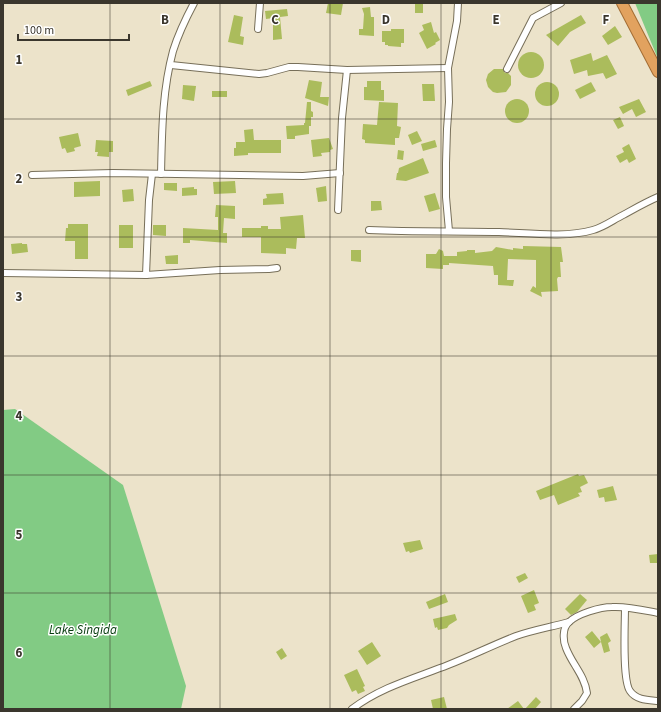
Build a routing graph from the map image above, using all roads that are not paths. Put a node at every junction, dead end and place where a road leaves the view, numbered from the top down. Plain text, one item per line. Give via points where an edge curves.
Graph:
1 (194, 3) edge
2 (260, 3) edge
3 (458, 3) edge
4 (561, 3) edge
5 (622, 3) edge
6 (258, 29) dead end
7 (171, 65) junction
8 (448, 68) junction
9 (507, 69) dead end
10 (347, 70) junction
11 (658, 72) edge
12 (340, 173) junction
13 (152, 174) junction
14 (161, 174) junction
15 (32, 175) dead end
16 (658, 197) edge
17 (338, 210) dead end
18 (369, 230) dead end
19 (448, 231) junction
20 (277, 268) dead end
21 (3, 273) edge
22 (146, 275) junction
23 (625, 608) junction
24 (658, 613) edge
25 (569, 622) junction
26 (658, 702) edge
27 (352, 709) edge
28 (574, 709) edge

1 - 7 street via 173,51
2 - 6 street
3 - 8 street
4 - 9 street via 534,18
5 - 11 highway
7 - 10 street via 259,74 298,67
7 - 14 street via 163,109
8 - 10 street
8 - 19 street
10 - 12 street
12 - 14 street via 274,176
12 - 17 street
13 - 14 street
13 - 15 street
13 - 22 street
16 - 19 street via 606,225 582,232 559,234
18 - 19 street
20 - 22 street
21 - 22 street
23 - 24 street
23 - 25 street via 599,609
23 - 26 street via 625,660 629,690 638,698
25 - 27 street via 514,637 402,681
25 - 28 street via 565,628 566,648 585,682 587,693

